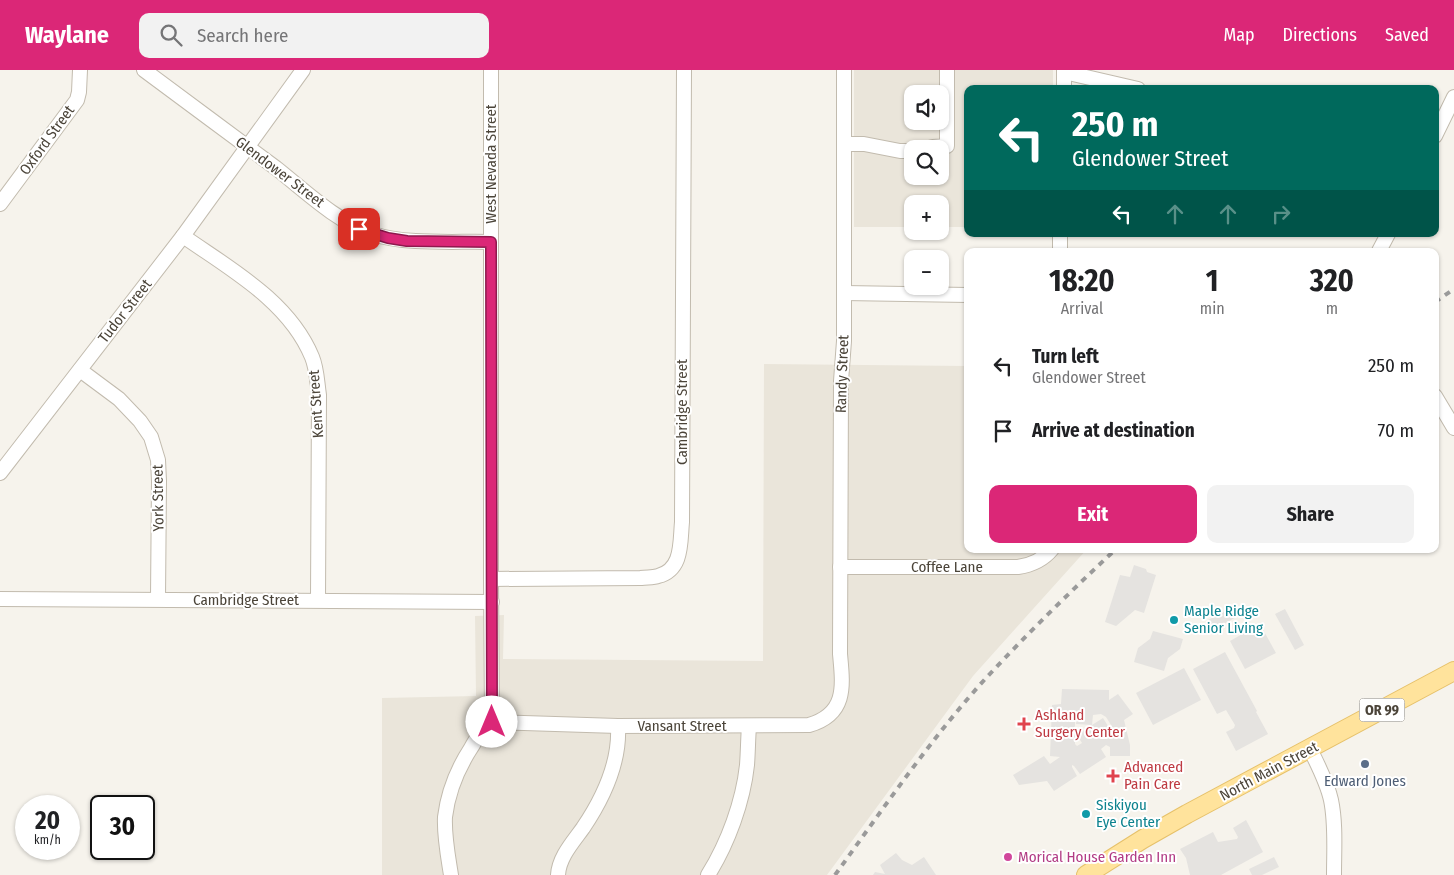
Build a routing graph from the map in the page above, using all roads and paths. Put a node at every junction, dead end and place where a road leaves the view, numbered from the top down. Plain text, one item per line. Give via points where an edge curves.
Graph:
1 (80, 70) edge
2 (144, 70) edge
3 (303, 70) edge
4 (491, 70) edge
5 (684, 70) edge
6 (844, 70) edge
7 (947, 70) edge
8 (1064, 71) edge
9 (1064, 85) edge
10 (1122, 85) edge
11 (1454, 96) edge
12 (1439, 128) edge
13 (947, 140) edge
14 (844, 144) junction
15 (247, 147) junction
16 (904, 150) edge
17 (0, 204) edge
18 (183, 236) junction
19 (491, 242) junction
20 (844, 294) junction
21 (964, 295) edge
22 (80, 370) junction
23 (1439, 403) edge
24 (1454, 428) edge
25 (0, 473) edge
26 (1048, 553) edge
27 (840, 567) junction
28 (491, 579) junction
29 (0, 599) edge
30 (158, 599) junction
31 (318, 600) junction
32 (492, 602) junction
33 (1454, 671) edge
34 (843, 678) joint
35 (492, 722) junction
36 (618, 726) junction
37 (749, 726) junction
38 (1310, 749) junction
39 (451, 875) edge
40 (558, 875) edge
41 (708, 875) edge
42 (1086, 875) edge
43 (1334, 875) edge

1 - 17 street, Oxford Street via 77,100
2 - 15 street, Glendower Street
3 - 15 street, Tudor Street
4 - 19 street, West Nevada Street
5 - 28 street, Cambridge Street via 680,554 676,564 658,576
6 - 14 street, Randy Street
7 - 13 street
8 - 9 street
8 - 10 street
11 - 12 street
14 - 16 street
14 - 20 street, Randy Street
15 - 18 street, Tudor Street
15 - 19 street, Glendower Street via 359,229 407,241
18 - 22 street, Tudor Street
18 - 31 street, Kent Street via 265,295 296,330 312,358 319,395
19 - 28 street, West Nevada Street
20 - 21 street
20 - 27 street, Randy Street
22 - 25 street, Tudor Street
22 - 30 street, York Street via 119,399 151,437 160,481
23 - 24 street
26 - 27 street, Coffee Lane via 1030,565 1018,567
27 - 34 street, Randy Street
28 - 32 street, West Nevada Street
29 - 30 street, Cambridge Street
30 - 31 street, Cambridge Street
31 - 32 street, Cambridge Street
32 - 35 street, West Nevada Street
33 - 38 main road, North Main Street / OR 99
34 - 37 street, Vansant Street via 838,702 820,722
35 - 36 street, Vansant Street
35 - 39 street via 481,730 462,761 449,801 446,836
36 - 37 street, Vansant Street
36 - 40 street via 608,784 564,856
37 - 41 street via 742,793 724,845
38 - 42 main road, North Main Street / OR 99 via 1187,814
38 - 43 street via 1331,799

